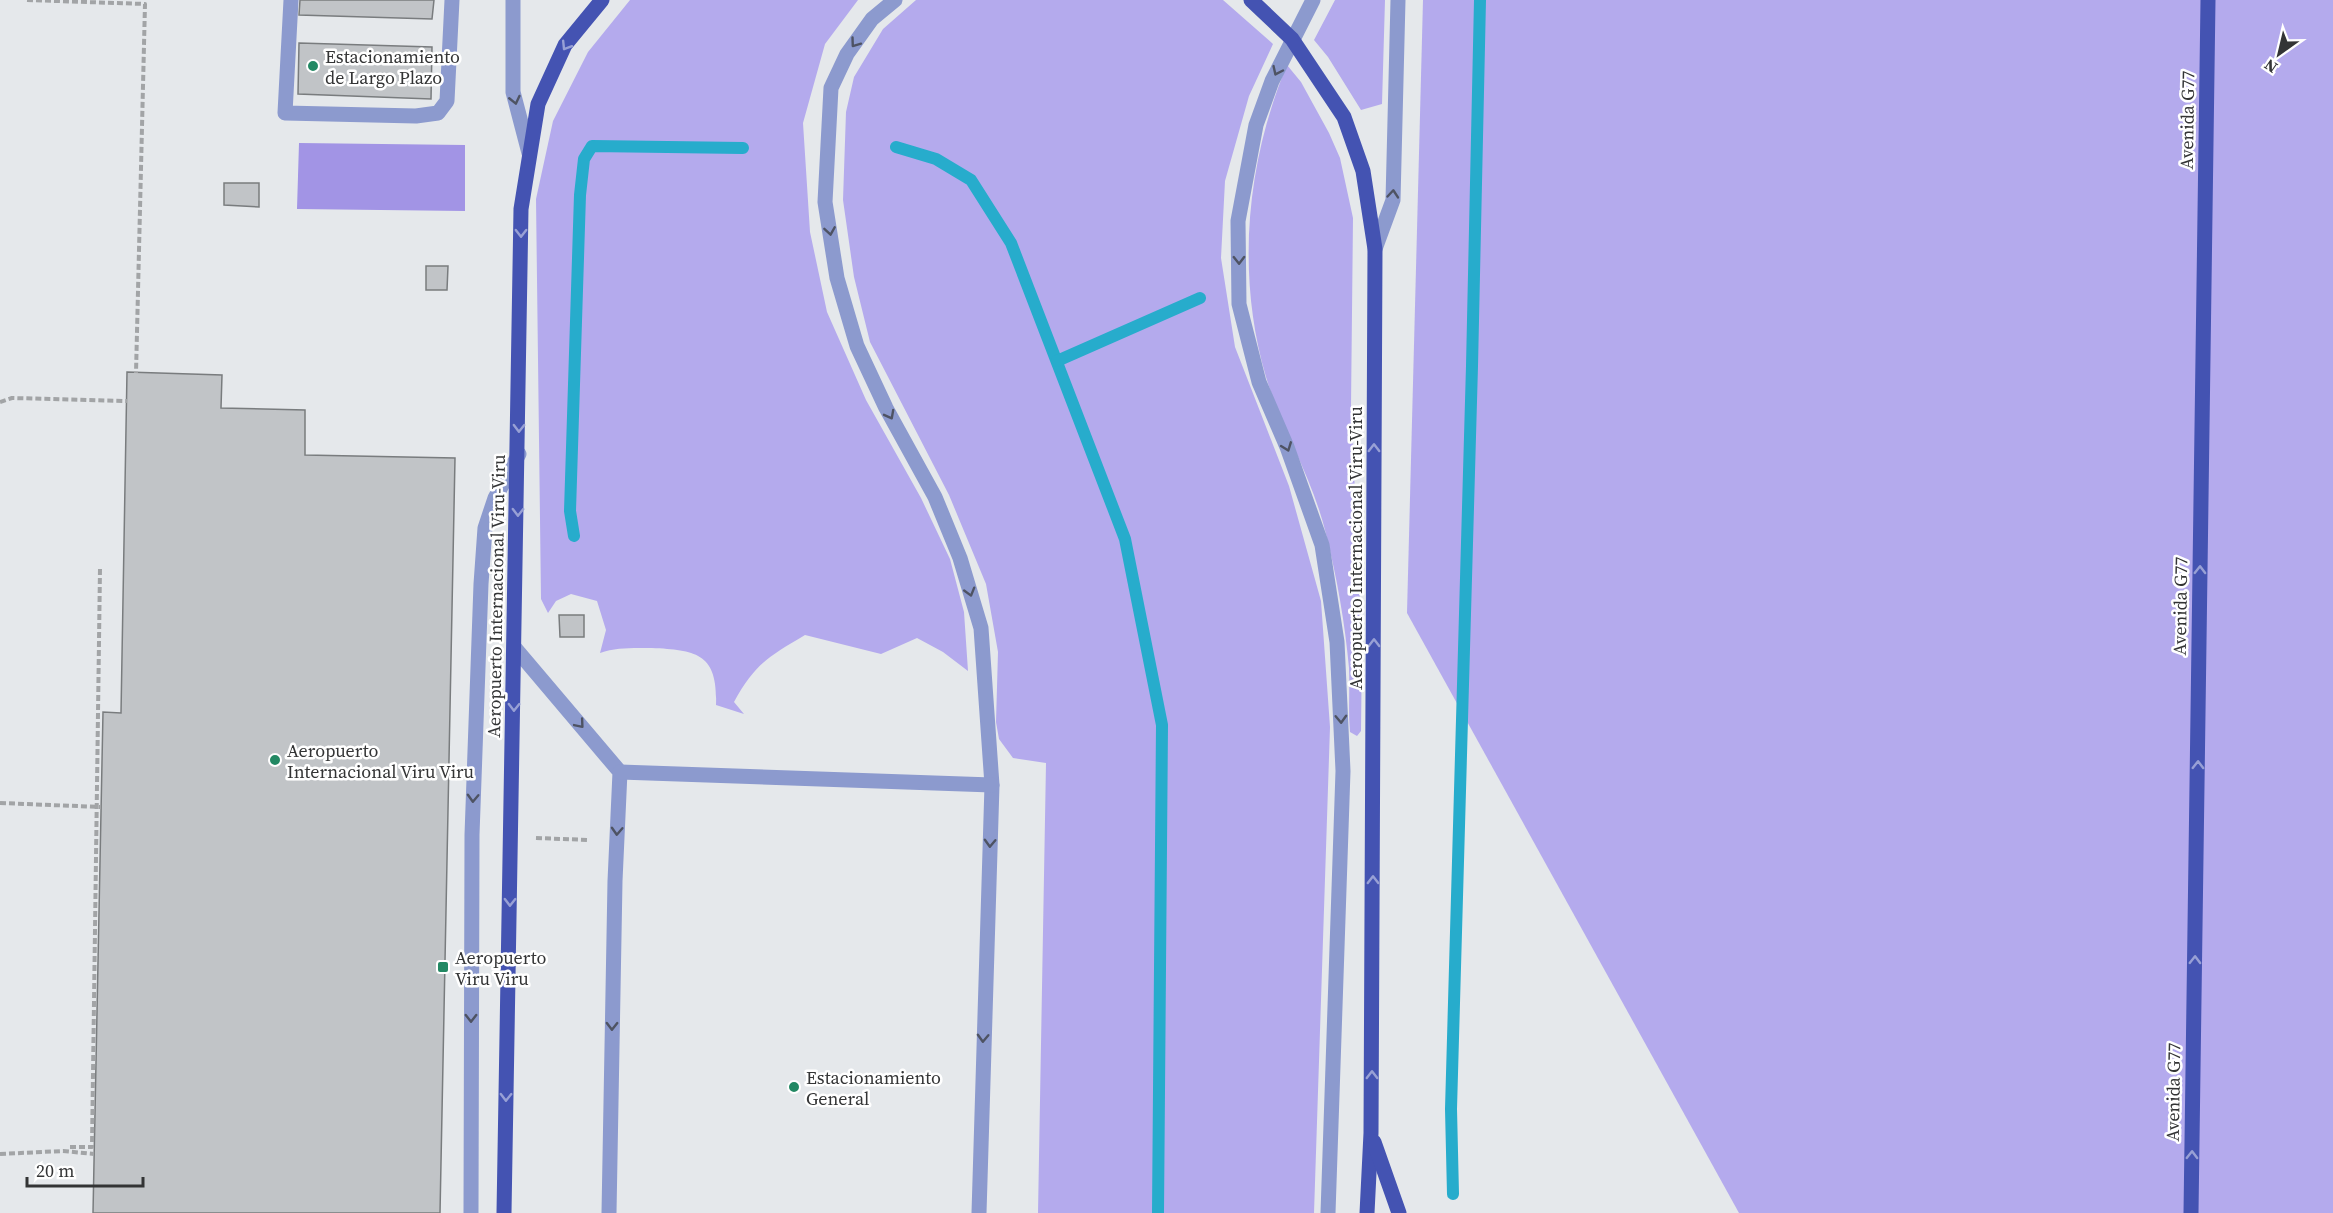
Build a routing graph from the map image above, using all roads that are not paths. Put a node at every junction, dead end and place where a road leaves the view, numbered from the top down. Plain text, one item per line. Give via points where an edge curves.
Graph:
1 (291, 0) edge
2 (452, 0) edge
3 (513, 0) edge
4 (602, 0) edge
5 (895, 0) edge
6 (1251, 0) edge
7 (1313, 0) edge
8 (1398, 0) edge
9 (2208, 0) edge
10 (1292, 39) junction
11 (529, 153) junction
12 (1375, 249) junction
13 (519, 454) junction
14 (515, 648) junction
15 (620, 772) junction
16 (992, 785) junction
17 (1371, 1133) junction
18 (471, 1213) edge
19 (504, 1213) edge
20 (609, 1213) edge
21 (979, 1213) edge
22 (1328, 1213) edge
23 (1367, 1213) edge
24 (1399, 1213) edge
25 (2191, 1213) edge

1 - 2 lane via 285,113 416,116 438,113 447,101
3 -> 11 lane via 513,92
4 -> 11 main road, Aeropuerto Internacional Viru-Viru via 565,45 538,104
5 -> 16 lane via 872,19 847,54 831,88 825,202 837,278 857,346 934,497 960,558 981,628
6 - 10 main road, Aeropuerto Internacional Viru-Viru
7 - 10 lane
12 -> 8 lane via 1393,200
25 -> 9 main road, Avenida G77
10 - 12 main road, Aeropuerto Internacional Viru-Viru via 1344,117 1363,171
10 -> 22 lane via 1256,125 1239,221 1239,304 1259,381 1322,545 1337,642 1343,771
11 -> 13 main road, Aeropuerto Internacional Viru-Viru via 521,209
17 -> 12 main road, Aeropuerto Internacional Viru-Viru
13 -> 14 main road, Aeropuerto Internacional Viru-Viru
13 -> 18 lane via 485,528 472,836
14 -> 15 lane
14 -> 19 main road, Aeropuerto Internacional Viru-Viru
15 - 16 lane
15 -> 20 lane
16 -> 21 lane
17 - 23 main road, Aeropuerto Internacional Viru-Viru
17 - 24 main road, Aeropuerto Internacional Viru-Viru

